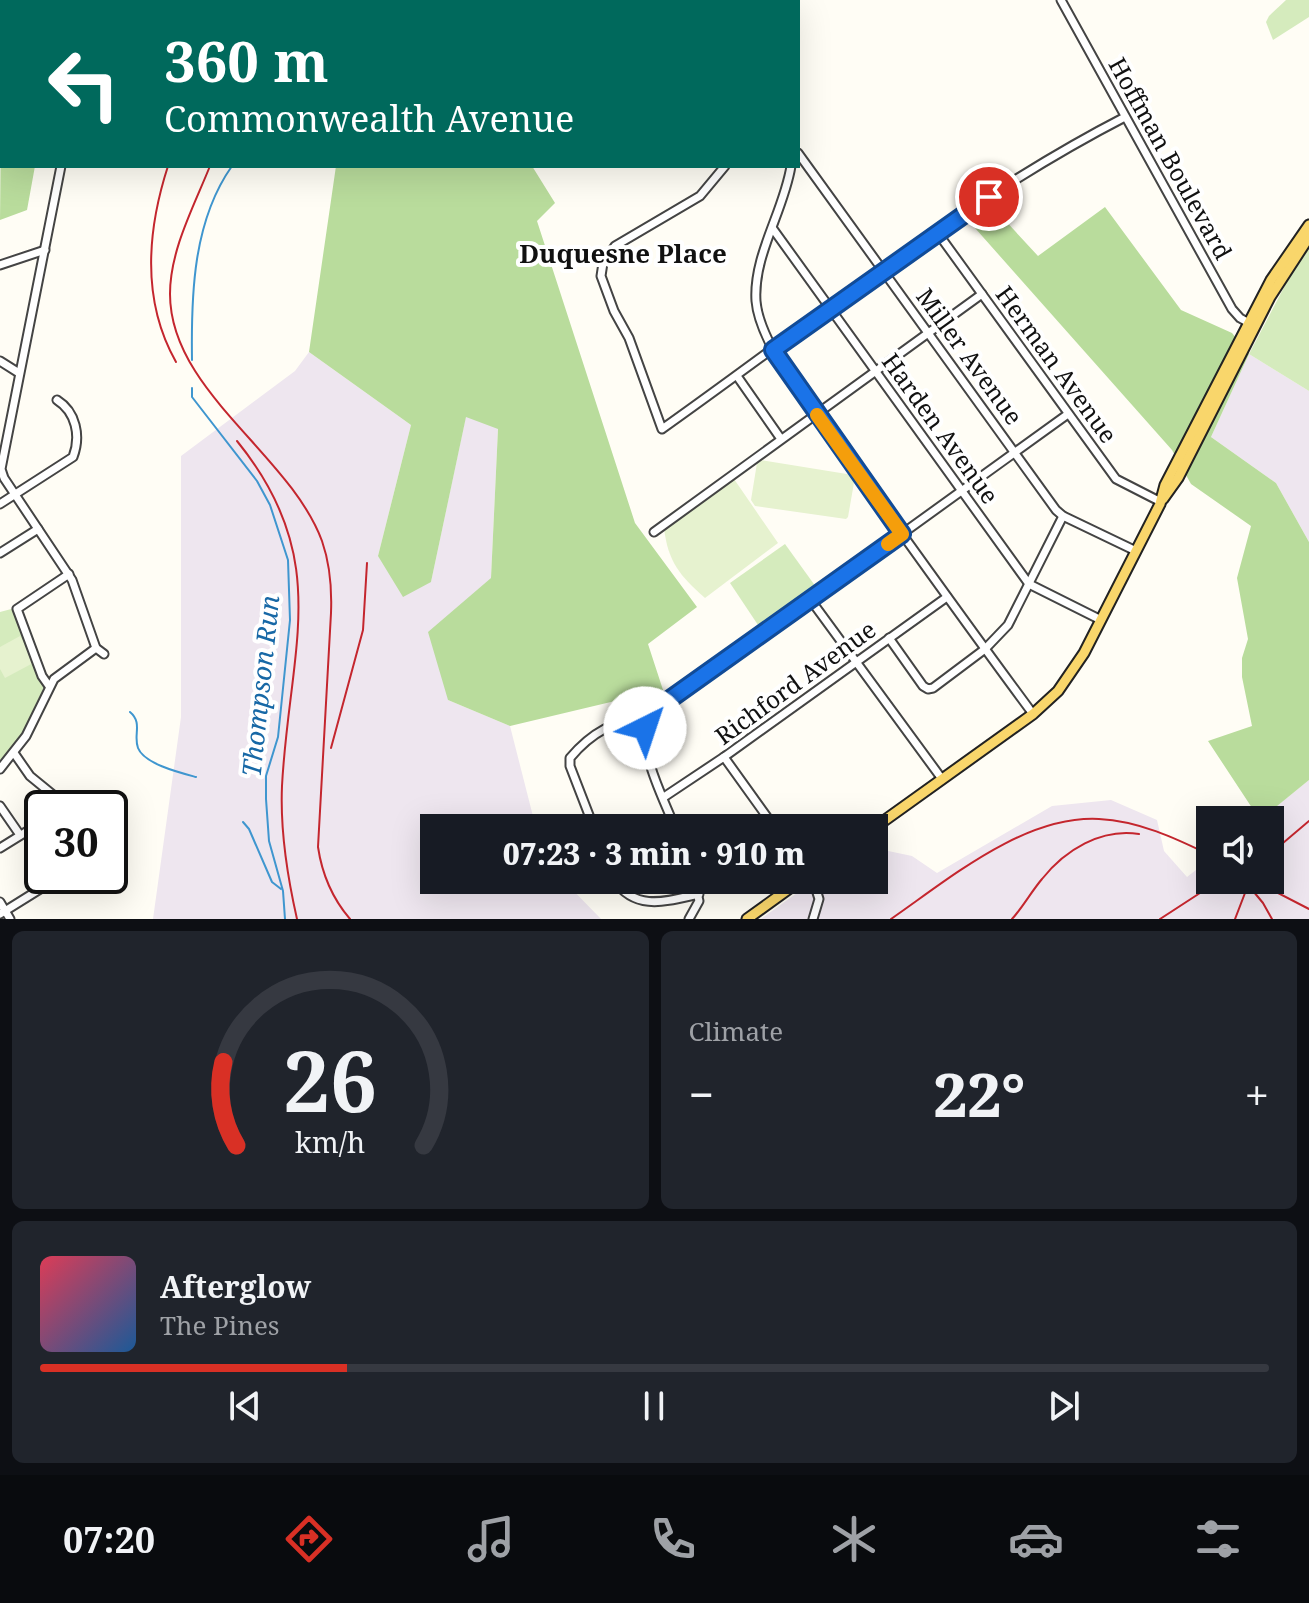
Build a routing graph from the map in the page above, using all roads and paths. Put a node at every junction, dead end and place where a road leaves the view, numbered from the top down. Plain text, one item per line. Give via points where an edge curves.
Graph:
1 (1061, 0) edge
2 (1125, 117) junction
3 (800, 156) edge
4 (61, 168) edge
5 (723, 168) edge
6 (791, 168) edge
7 (1309, 225) edge
8 (773, 229) junction
9 (937, 232) junction
10 (1309, 237) edge
11 (45, 250) junction
12 (0, 265) edge
13 (883, 270) junction
14 (982, 294) junction
15 (831, 308) junction
16 (1252, 324) junction
17 (929, 332) junction
18 (773, 350) junction
19 (0, 361) edge
20 (875, 371) junction
21 (19, 373) junction
22 (737, 376) junction
23 (57, 400) dead end
24 (816, 414) junction
25 (1068, 414) junction
26 (781, 439) junction
27 (1015, 452) junction
28 (0, 464) edge
29 (961, 491) junction
30 (15, 494) junction
31 (1161, 502) junction
32 (0, 504) edge
33 (1063, 516) junction
34 (38, 529) junction
35 (654, 532) dead end
36 (902, 534) junction
37 (1136, 551) junction
38 (0, 553) edge
39 (69, 574) junction
40 (1029, 584) junction
41 (947, 597) junction
42 (810, 599) junction
43 (1101, 620) junction
44 (889, 638) junction
45 (96, 648) junction
46 (985, 649) junction
47 (104, 654) dead end
48 (857, 661) junction
49 (49, 686) junction
50 (1033, 714) junction
51 (648, 719) junction
52 (14, 753) junction
53 (724, 757) junction
54 (0, 769) edge
55 (942, 779) junction
56 (45, 790) edge
57 (664, 797) junction
58 (0, 806) edge
59 (589, 814) edge
60 (670, 814) edge
61 (765, 814) edge
62 (888, 818) edge
63 (24, 833) edge
64 (20, 835) junction
65 (0, 848) edge
66 (32, 894) edge
67 (627, 894) edge
68 (699, 894) joint
69 (782, 894) edge
70 (817, 894) edge
71 (0, 902) edge
72 (3, 912) edge
73 (10, 919) edge
74 (689, 919) edge
75 (747, 919) edge
76 (813, 919) edge

1 - 2 street, Hoffman Boulevard
2 - 9 street via 1038,164
2 - 16 street, Hoffman Boulevard via 1232,309
3 - 13 street, Miller Avenue
4 - 11 street
5 - 22 street via 700,196 615,246 603,263 603,284 662,429
6 - 8 street
7 - 16 main road via 1275,273
8 - 15 street, Harden Avenue
8 - 18 street via 756,292 759,320
9 - 13 street
9 - 14 street, Herman Avenue
10 - 16 main road
11 - 12 street
11 - 21 street
13 - 15 street
13 - 17 street, Miller Avenue
14 - 17 street
14 - 25 street, Herman Avenue
15 - 18 street
15 - 20 street, Harden Avenue
16 - 31 main road
17 - 20 street
17 - 27 street, Miller Avenue
18 - 22 street
18 - 24 street
19 - 21 street
20 - 24 street
20 - 29 street, Harden Avenue
21 - 28 street
22 - 26 street
23 - 30 street via 73,417 75,453
24 - 26 street
24 - 36 street
25 - 27 street
25 - 31 street, Herman Avenue via 1116,479
26 - 35 street
27 - 29 street
27 - 33 street, Miller Avenue
28 - 30 street
29 - 36 street
29 - 40 street, Harden Avenue
30 - 32 street
30 - 34 street
31 - 37 main road
33 - 37 street, Miller Avenue
33 - 40 street
34 - 38 street
34 - 39 street
36 - 41 street
36 - 42 street
37 - 43 main road
39 - 45 street
39 - 49 street via 17,609
40 - 43 street, Harden Avenue
40 - 46 street via 1008,625
41 - 44 street, Richford Avenue
41 - 46 street
42 - 48 street
42 - 51 street
43 - 50 main road via 1065,682
44 - 46 street via 928,689
44 - 48 street, Richford Avenue
45 - 47 street
45 - 49 street
46 - 50 street
48 - 53 street, Richford Avenue
48 - 55 street
49 - 52 street
50 - 55 main road
51 - 57 street via 645,744
51 - 59 street via 612,725 570,758
52 - 54 street
52 - 56 street
53 - 57 street, Richford Avenue
53 - 61 street
55 - 62 main road
57 - 60 street
58 - 64 street
63 - 64 street
64 - 65 street
66 - 72 street
67 - 68 street via 660,903
68 - 74 street
69 - 75 main road
70 - 76 street
71 - 72 street
72 - 73 street

